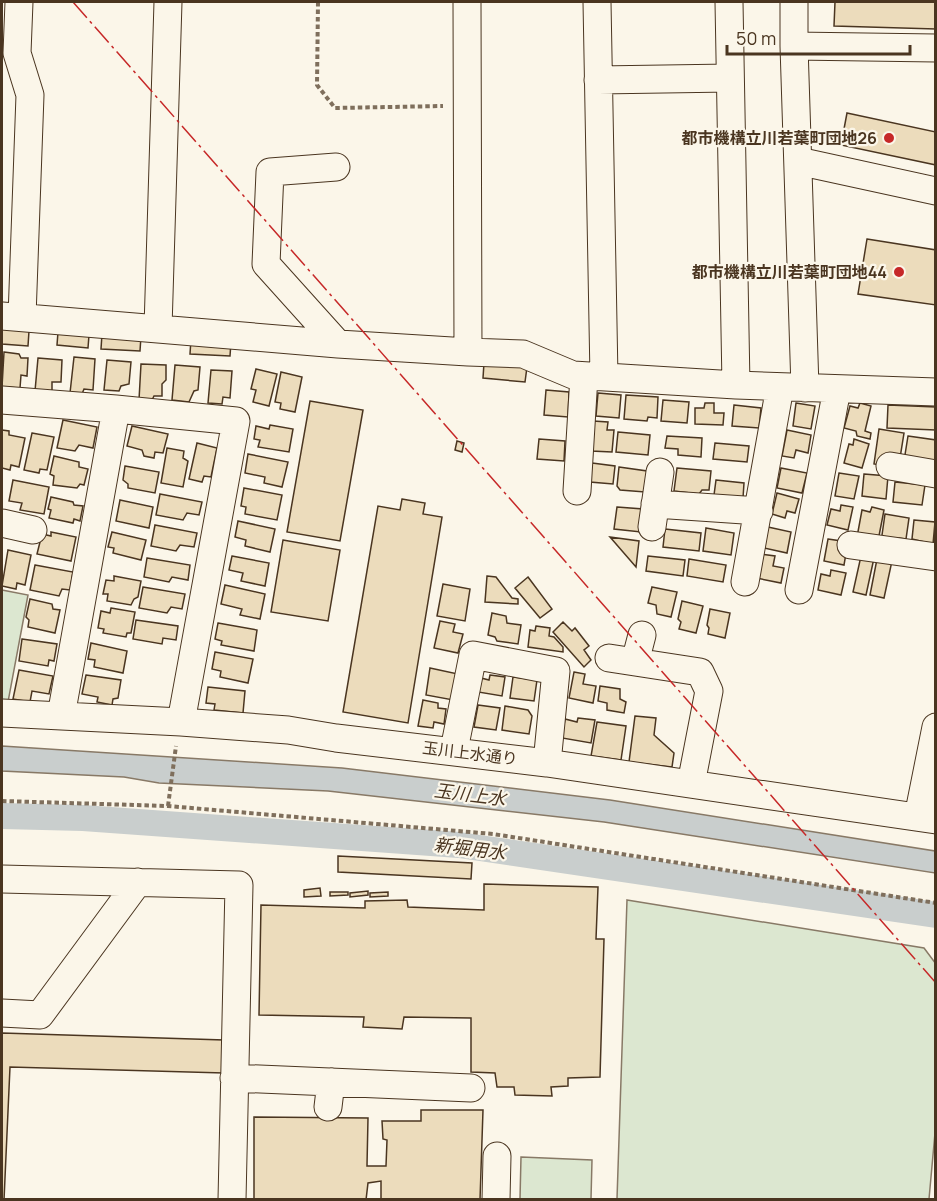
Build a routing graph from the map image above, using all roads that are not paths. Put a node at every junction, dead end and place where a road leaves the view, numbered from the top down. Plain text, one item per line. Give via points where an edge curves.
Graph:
1 (19, 2) edge
2 (168, 2) edge
3 (467, 2) edge
4 (597, 2) edge
5 (729, 2) edge
6 (795, 2) edge
7 (794, 46) junction
8 (936, 48) edge
9 (730, 78) junction
10 (598, 80) junction
11 (798, 161) junction
12 (336, 166) dead end
13 (936, 191) edge
14 (12, 317) edge
15 (158, 328) junction
16 (338, 344) junction
17 (468, 352) junction
18 (594, 376) junction
19 (736, 385) junction
20 (792, 387) junction
21 (837, 389) junction
22 (936, 392) edge
23 (2, 400) edge
24 (116, 409) junction
25 (890, 466) dead end
26 (660, 472) dead end
27 (936, 474) edge
28 (577, 492) dead end
29 (759, 511) junction
30 (2, 524) edge
31 (33, 530) dead end
32 (851, 545) dead end
33 (936, 556) edge
34 (745, 582) dead end
35 (799, 590) dead end
36 (642, 635) dead end
37 (609, 658) dead end
38 (635, 662) junction
39 (2, 713) edge
40 (61, 716) junction
41 (181, 722) junction
42 (936, 727) edge
43 (454, 750) junction
44 (547, 763) junction
45 (692, 784) junction
46 (927, 819) edge
47 (2, 879) edge
48 (138, 882) junction
49 (2, 1013) edge
50 (234, 1078) junction
51 (471, 1088) dead end
52 (497, 1156) dead end
53 (232, 1200) edge
54 (496, 1200) edge

1 - 14 street via 16,54 30,95
2 - 15 street
3 - 17 street
4 - 10 street
5 - 9 street
6 - 7 street
7 - 8 street
7 - 11 street
9 - 10 street
9 - 19 street
10 - 18 street
11 - 13 street
11 - 20 street
12 - 16 street via 270,172 266,264
14 - 15 street
15 - 16 street
16 - 17 street
17 - 18 street via 524,354 573,375
18 - 19 street
18 - 28 street
19 - 20 street
20 - 21 street
20 - 29 street
21 - 22 street
21 - 35 street
23 - 24 street
24 - 40 street
24 - 41 street via 236,421
25 - 27 street
26 - 29 street via 653,515
29 - 34 street
30 - 31 street
32 - 33 street
36 - 38 street
37 - 38 street
38 - 45 street via 700,672 709,691
39 - 40 street, 玉川上水通り
40 - 41 street, 玉川上水通り
41 - 43 street, 玉川上水通り
42 - 46 street
43 - 44 street, 玉川上水通り
43 - 44 street via 473,655 556,671
44 - 45 street, 玉川上水通り
45 - 46 street, 玉川上水通り
47 - 48 street
48 - 49 street via 40,1015
48 - 50 street via 239,885
50 - 51 street via 329,1095
50 - 53 street
52 - 54 street

